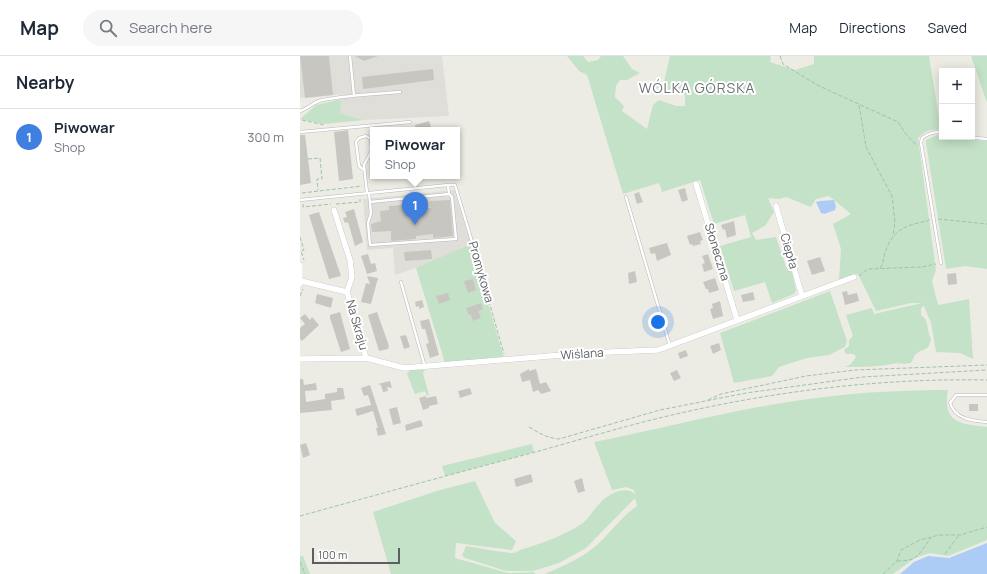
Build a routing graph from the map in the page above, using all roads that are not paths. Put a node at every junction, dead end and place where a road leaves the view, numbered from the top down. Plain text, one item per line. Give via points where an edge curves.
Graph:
1 (350, 56) edge
2 (400, 92) dead end
3 (354, 96) junction
4 (300, 110) edge
5 (410, 122) dead end
6 (300, 132) edge
7 (939, 132) edge
8 (975, 138) edge
9 (370, 139) edge
10 (987, 139) edge
11 (370, 152) edge
12 (364, 170) junction
13 (696, 184) dead end
14 (448, 185) junction
15 (368, 193) junction
16 (449, 194) junction
17 (626, 197) dead end
18 (300, 200) edge
19 (370, 202) junction
20 (776, 206) dead end
21 (334, 210) dead end
22 (473, 245) road end
23 (941, 263) road end
24 (300, 264) edge
25 (854, 277) road end
26 (401, 282) dead end
27 (300, 283) edge
28 (347, 292) junction
29 (802, 296) junction
30 (737, 320) junction
31 (670, 347) junction
32 (366, 358) junction
33 (300, 359) edge
34 (426, 367) junction
35 (987, 395) edge
36 (987, 422) edge

1 - 3 lane
2 - 3 lane
3 - 4 lane via 320,101 306,110
5 - 6 lane
7 - 23 lane via 922,138 922,150
8 - 10 lane
9 - 12 lane via 363,136 356,146 359,166
11 - 12 lane
12 - 15 lane
13 - 30 street, Słoneczna
14 - 15 lane
14 - 16 lane
14 - 22 lane, Promykowa via 455,185
15 - 18 lane
15 - 19 lane
16 - 19 lane
16 - 19 lane via 452,197 456,239 370,245
17 - 31 lane
20 - 29 street, Ciepła
21 - 28 street, Na Skraju via 350,260 352,277
24 - 27 street
25 - 29 street, Wiślana
26 - 34 lane
27 - 28 street, Na Skraju
28 - 32 street, Na Skraju
29 - 30 street, Wiślana
30 - 31 street, Wiślana
31 - 34 street, Wiślana via 658,350
32 - 33 street, Wiślana
32 - 34 street, Wiślana via 404,368
35 - 36 lane via 956,395 950,403 956,413 965,419

